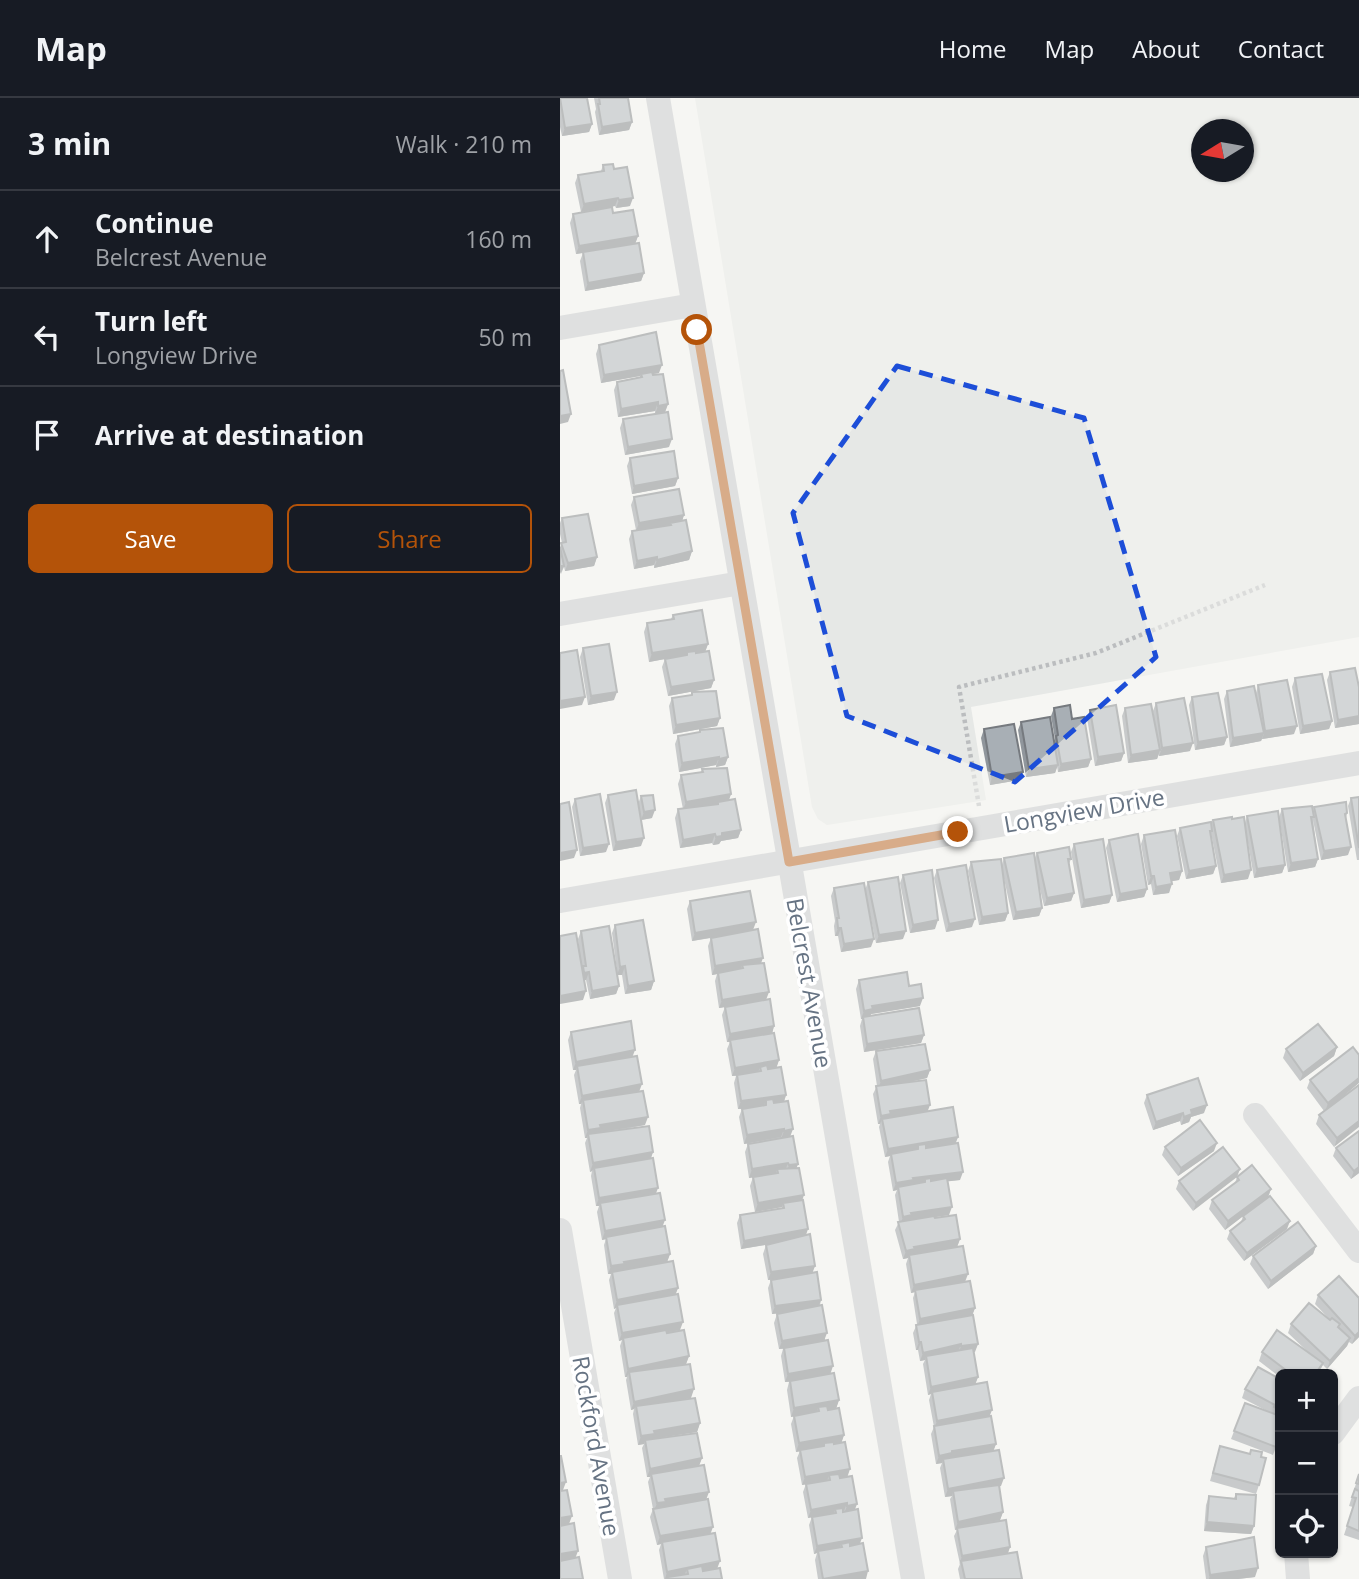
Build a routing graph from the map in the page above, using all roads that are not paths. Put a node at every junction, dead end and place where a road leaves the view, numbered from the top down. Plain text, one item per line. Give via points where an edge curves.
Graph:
1 (658, 98) edge
2 (693, 305) junction
3 (560, 328) edge
4 (741, 583) junction
5 (560, 614) edge
6 (1359, 763) edge
7 (789, 862) junction
8 (560, 901) edge
9 (1255, 1115) dead end
10 (560, 1230) edge
11 (1359, 1251) edge
12 (1359, 1398) edge
13 (1334, 1432) edge
14 (1296, 1558) edge
15 (620, 1579) edge
16 (913, 1579) edge
17 (1298, 1579) edge

1 - 2 street, Belcrest Avenue
2 - 3 street
2 - 4 street, Belcrest Avenue
4 - 5 street
4 - 7 street, Belcrest Avenue
6 - 7 street, Longview Drive
7 - 8 street, Longview Drive
7 - 16 street, Belcrest Avenue
9 - 11 street
10 - 15 street, Rockford Avenue
12 - 13 street
14 - 17 street

